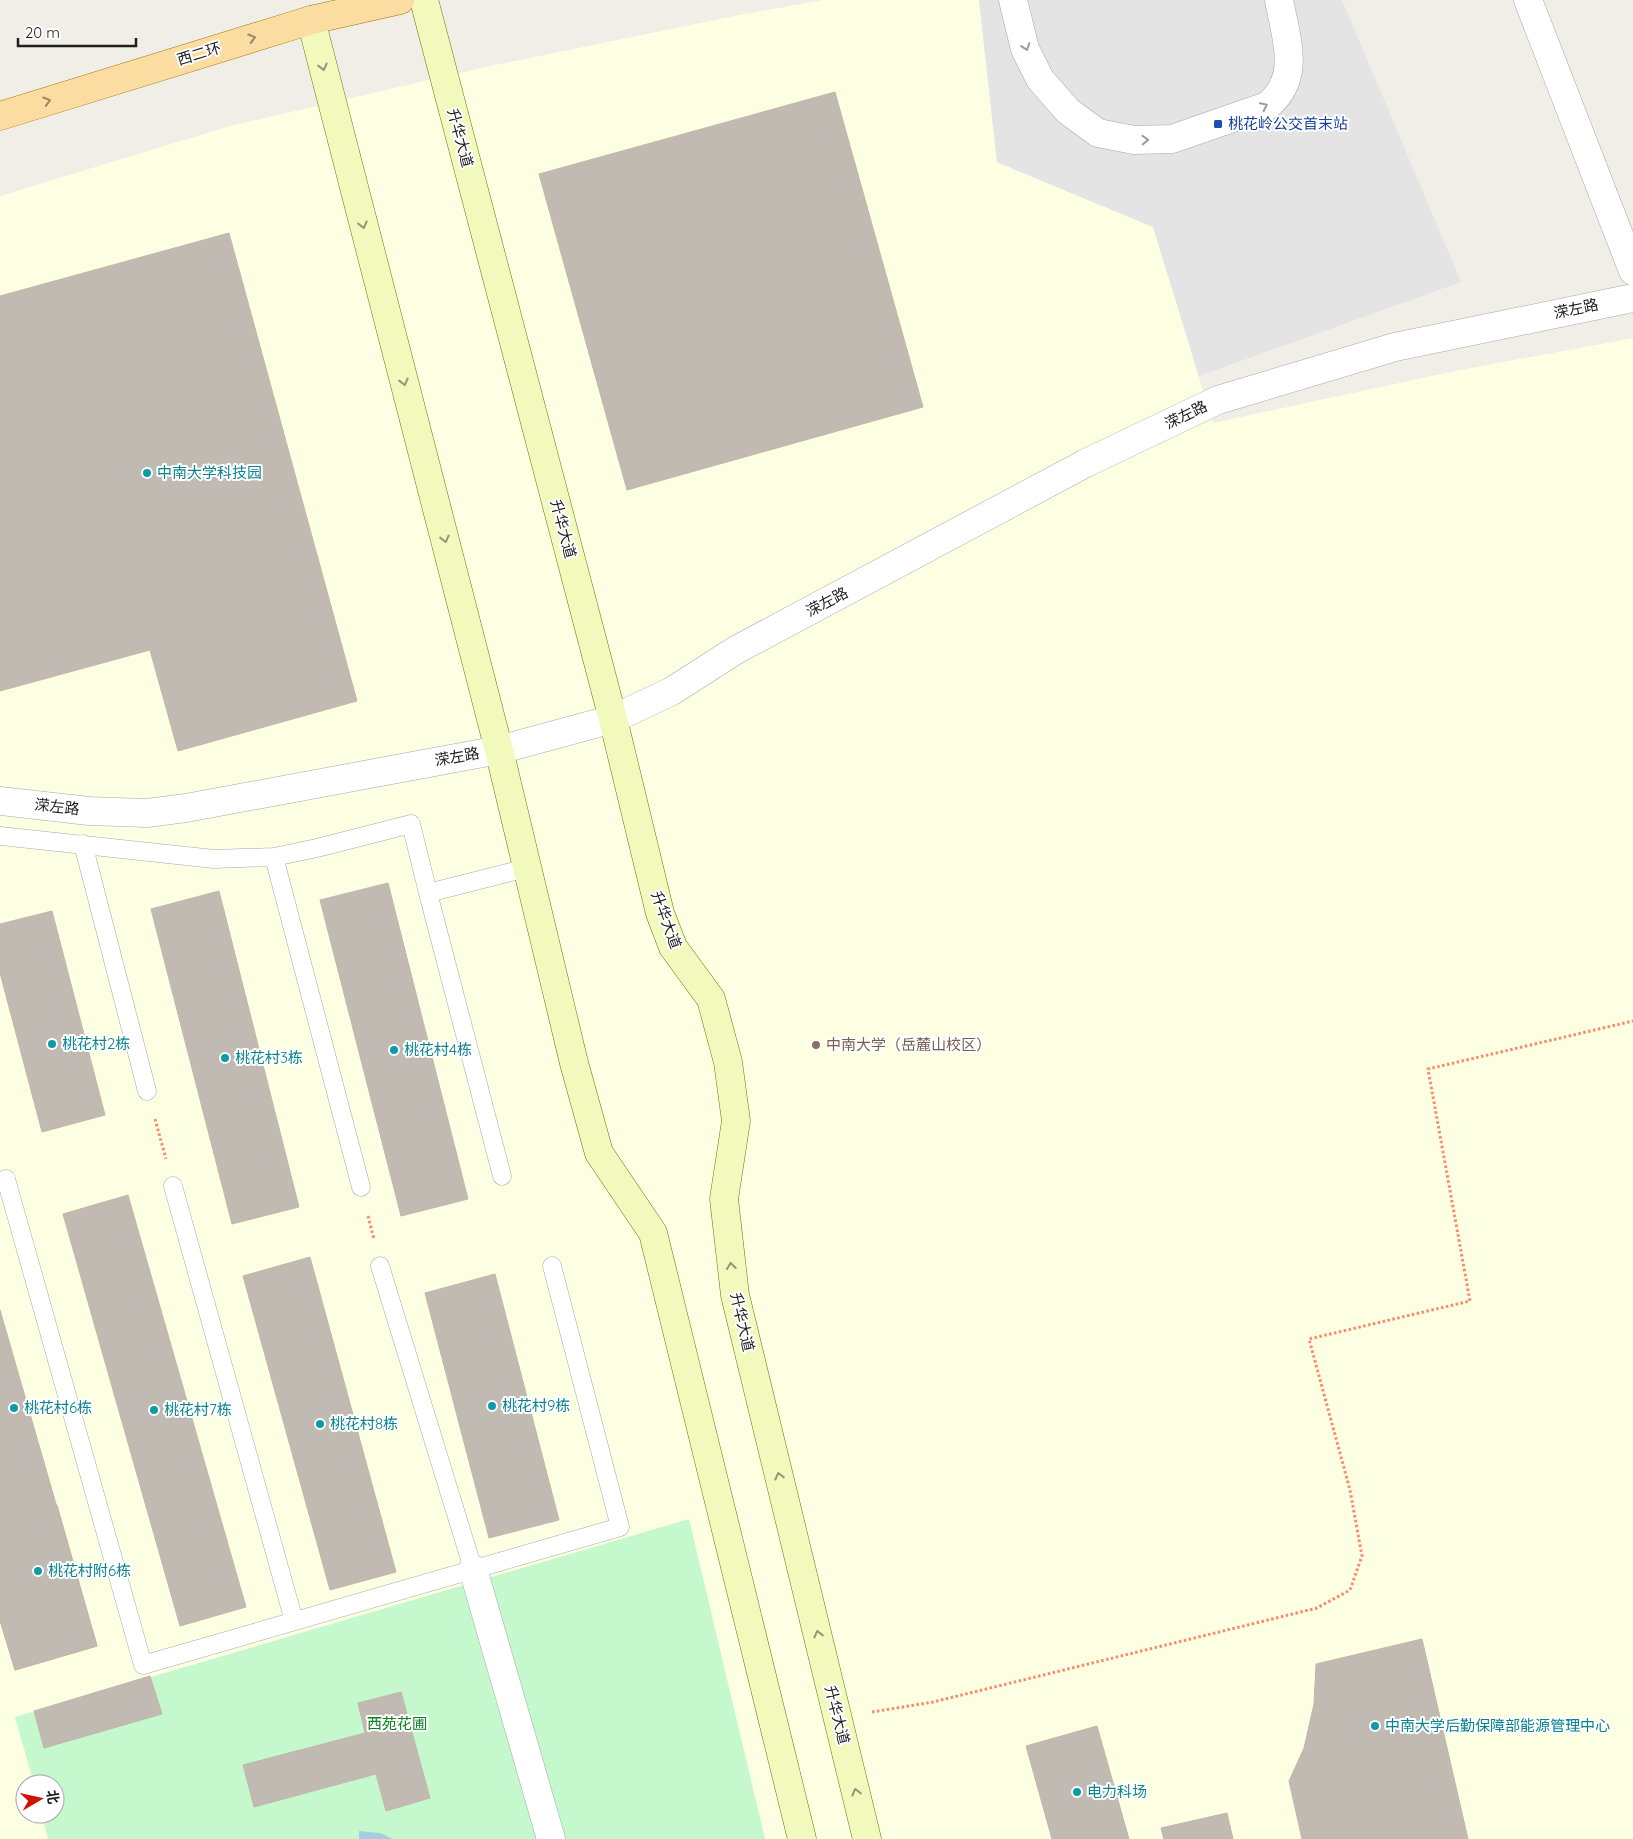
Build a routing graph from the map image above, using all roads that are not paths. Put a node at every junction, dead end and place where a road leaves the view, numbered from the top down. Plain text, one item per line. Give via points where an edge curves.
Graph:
1 (400, 0) edge
2 (424, 0) edge
3 (1013, 0) edge
4 (1279, 0) edge
5 (1528, 0) edge
6 (311, 20) junction
7 (0, 116) edge
8 (1633, 271) edge
9 (1633, 298) edge
10 (612, 720) junction
11 (499, 750) junction
12 (0, 801) edge
13 (0, 836) edge
14 (83, 844) junction
15 (274, 858) junction
16 (527, 868) junction
17 (428, 893) junction
18 (147, 1091) road end
19 (502, 1176) dead end
20 (6, 1180) dead end
21 (173, 1186) road end
22 (361, 1187) road end
23 (380, 1266) road end
24 (552, 1266) dead end
25 (473, 1569) junction
26 (294, 1621) junction
27 (551, 1839) edge
28 (802, 1839) edge
29 (867, 1839) edge

1 - 6 main road, 西二环
2 - 10 street, 升华大道
3 -> 4 street via 1026,49 1040,79 1068,111 1098,133 1134,140 1172,139 1267,106 1278,97 1286,82 1289,66
5 - 8 street
7 -> 6 main road, 西二环
6 -> 11 street
9 - 10 street, 溁左路 via 1395,347 1218,400 1086,463 736,650 672,691
10 - 11 street, 溁左路
29 -> 10 street, 升华大道 via 735,1295 724,1199 736,1121 728,1062 711,999 673,947 660,913
11 - 12 street, 溁左路 via 146,813
11 - 16 street
13 - 14 lane
14 - 15 lane via 214,859
14 - 18 lane
15 - 17 lane via 411,824
15 - 22 lane
16 - 17 lane
16 - 28 street via 598,1153 653,1233
17 - 19 lane
20 - 26 lane via 143,1665
21 - 26 lane
23 - 25 lane
24 - 25 lane via 620,1528
25 - 26 lane
25 - 27 street

